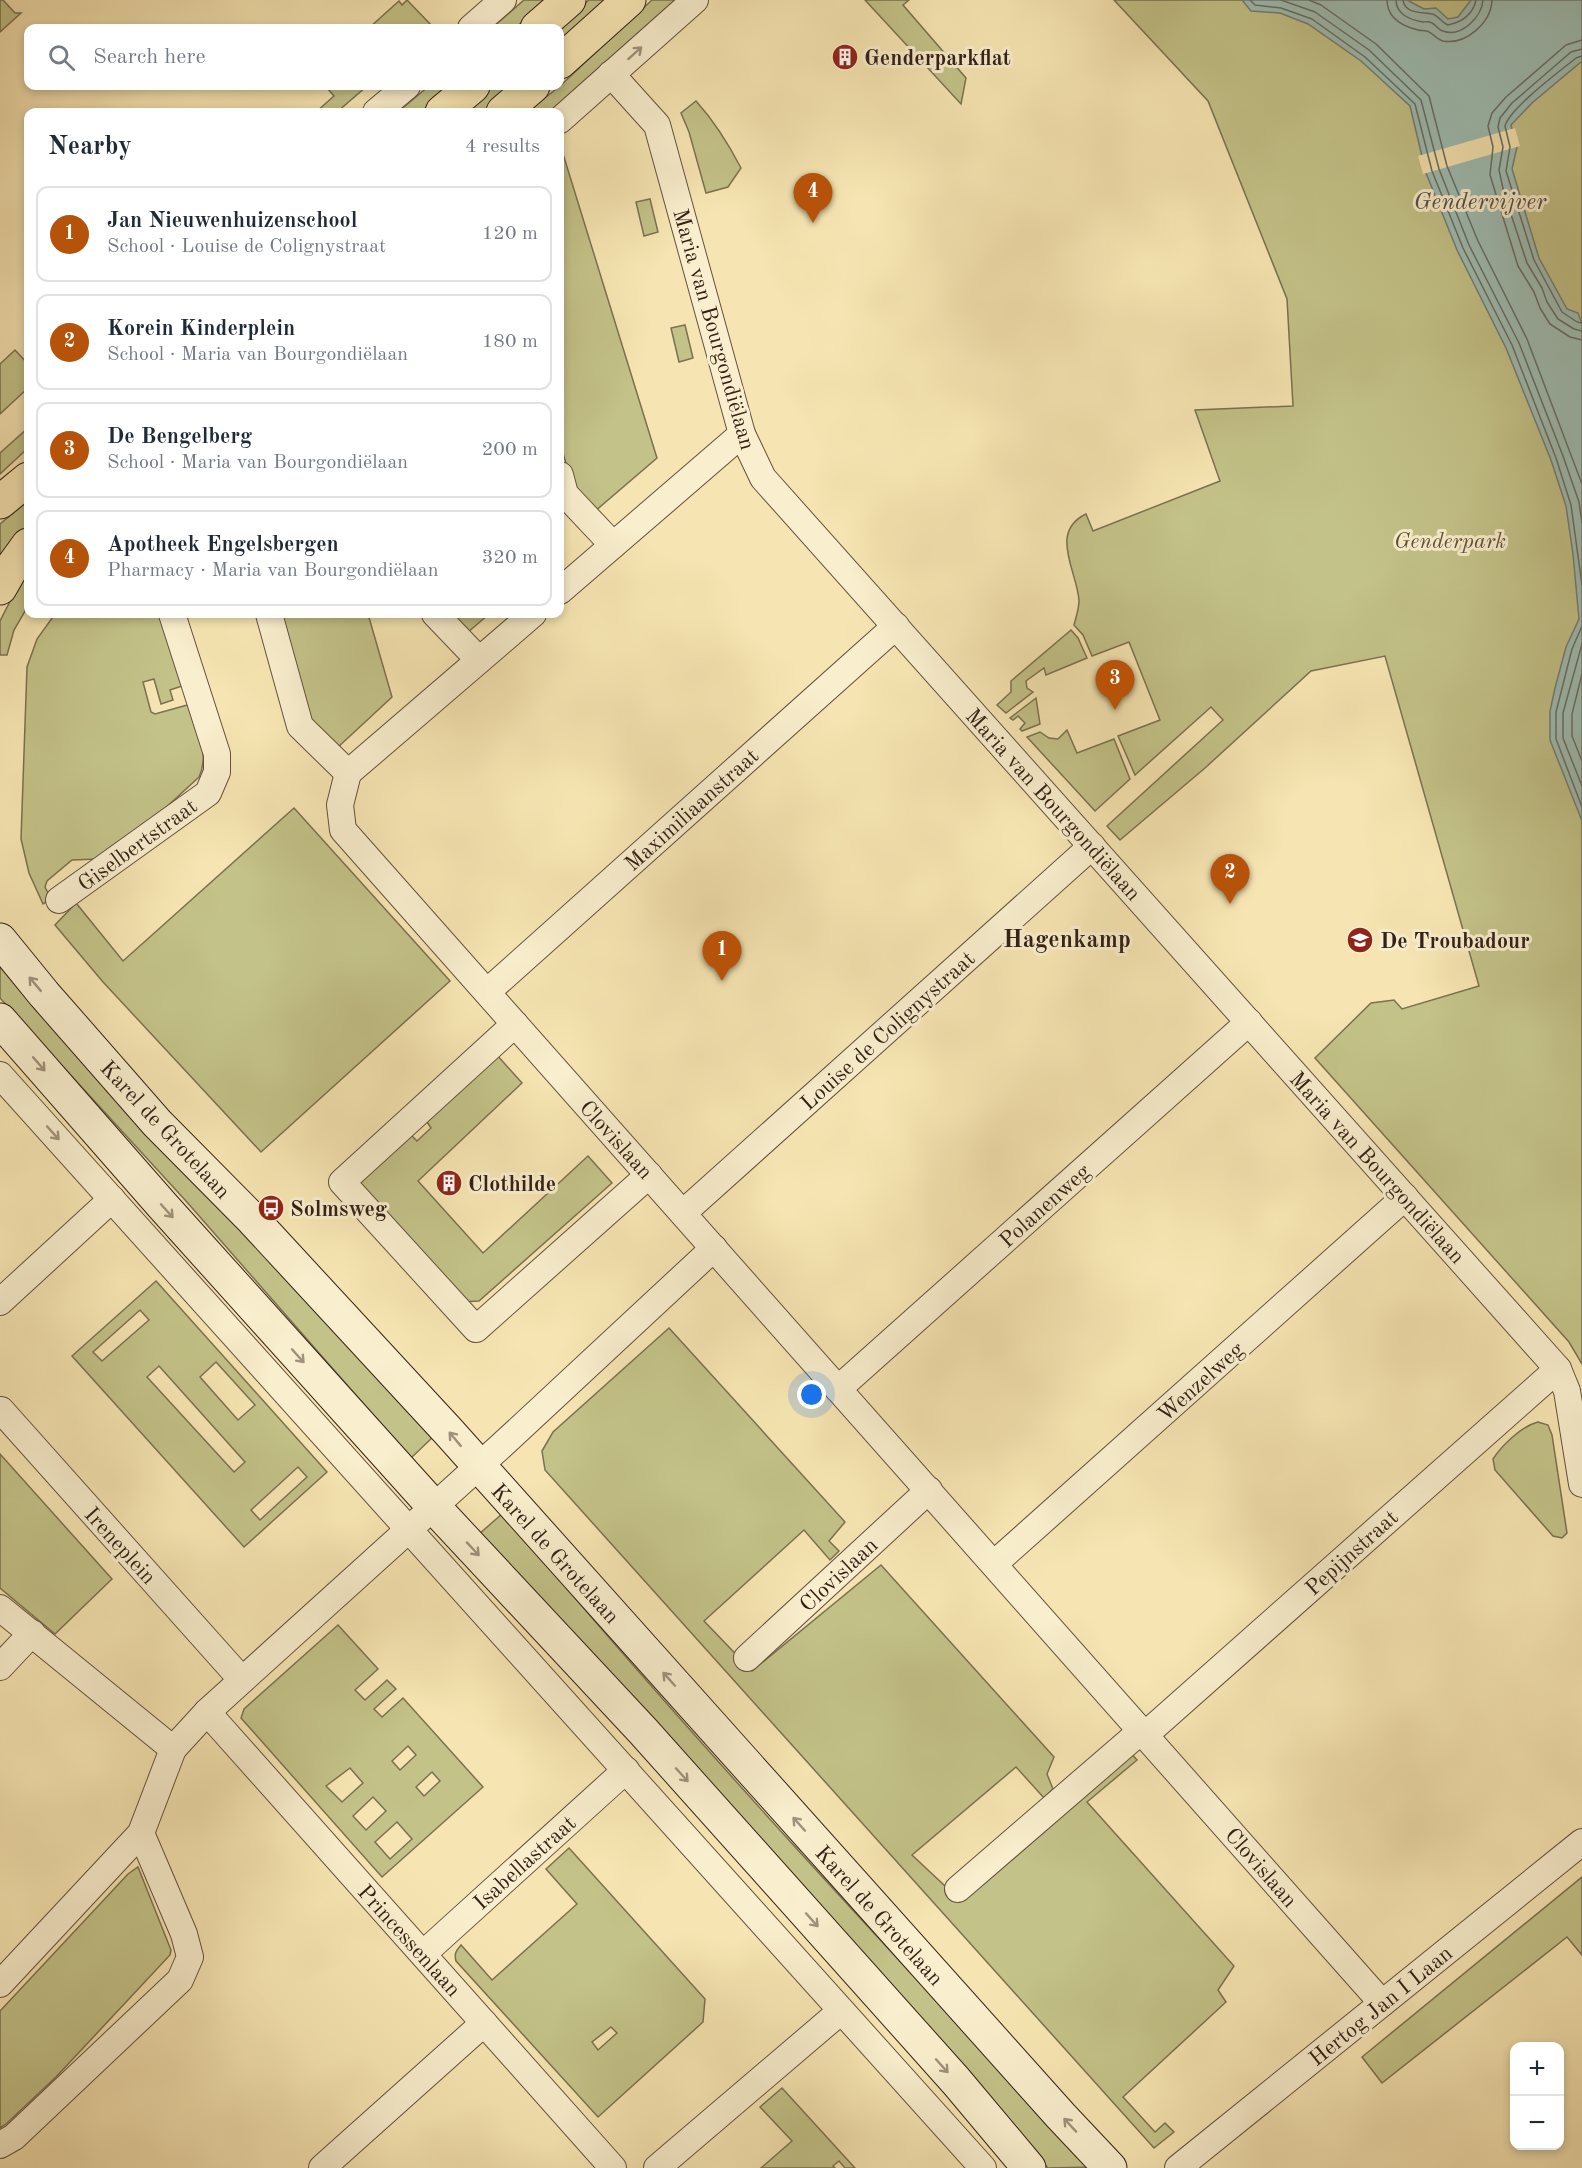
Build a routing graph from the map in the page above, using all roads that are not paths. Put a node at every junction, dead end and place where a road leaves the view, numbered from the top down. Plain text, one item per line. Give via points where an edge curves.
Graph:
1 (503, 0) edge
2 (569, 0) edge
3 (629, 0) edge
4 (695, 0) edge
5 (476, 24) edge
6 (542, 24) edge
7 (564, 58) edge
8 (611, 74) junction
9 (402, 90) edge
10 (468, 90) edge
11 (528, 90) edge
12 (381, 108) edge
13 (447, 108) edge
14 (508, 108) edge
15 (564, 116) edge
16 (742, 434) junction
17 (24, 482) edge
18 (564, 490) edge
19 (0, 502) edge
20 (614, 545) junction
21 (24, 550) edge
22 (0, 588) edge
23 (564, 588) edge
24 (173, 618) edge
25 (270, 618) edge
26 (439, 618) edge
27 (528, 618) edge
28 (896, 626) junction
29 (479, 660) junction
30 (348, 773) junction
31 (1092, 846) junction
32 (59, 900) dead end
33 (0, 940) edge
34 (487, 992) junction
35 (0, 1020) edge
36 (1249, 1022) junction
37 (515, 1024) junction
38 (0, 1075) edge
39 (649, 1175) junction
40 (1405, 1197) junction
41 (112, 1199) junction
42 (683, 1213) junction
43 (714, 1248) junction
44 (0, 1302) edge
45 (1558, 1369) junction
46 (838, 1389) junction
47 (0, 1410) edge
48 (478, 1466) junction
49 (1582, 1484) edge
50 (929, 1491) junction
51 (433, 1506) junction
52 (408, 1529) junction
53 (994, 1564) junction
54 (0, 1608) edge
55 (32, 1634) junction
56 (747, 1658) dead end
57 (0, 1667) edge
58 (242, 1680) junction
59 (207, 1712) junction
60 (1143, 1733) junction
61 (173, 1749) junction
62 (626, 1770) junction
63 (141, 1833) junction
64 (1582, 1842) edge
65 (958, 1889) dead end
66 (423, 1954) junction
67 (0, 1984) edge
68 (1382, 2003) junction
69 (841, 2011) junction
70 (484, 2023) junction
71 (0, 2145) edge
72 (322, 2168) edge
73 (613, 2168) edge
74 (657, 2168) edge
75 (983, 2168) edge
76 (1029, 2168) edge
77 (1110, 2168) edge
78 (1178, 2168) edge

1 - 5 street
2 - 6 main road
3 - 7 main road
8 -> 4 street
8 - 15 street
8 - 16 street, Maria van Bourgondiëlaan via 657,125
9 - 12 street
10 - 13 main road
11 - 14 main road
16 - 20 street
16 - 28 street, Maria van Bourgondiëlaan via 763,478
17 - 19 main road
18 - 20 street
20 - 23 street
21 - 22 main road
24 - 32 street, Giselbertstraat via 217,754 217,772 208,793
25 - 30 street via 300,726
26 - 29 street
27 - 29 street
28 - 31 street, Maria van Bourgondiëlaan
28 - 34 street, Maximiliaanstraat
29 - 30 street
30 - 34 street, Clovislaan via 340,805 343,830
31 - 36 street, Maria van Bourgondiëlaan
31 - 42 street, Louise de Colignystraat
48 -> 33 main road, Karel de Grotelaan via 253,1220 157,1123
34 - 37 street, Clovislaan
35 -> 51 main road
36 - 40 street, Maria van Bourgondiëlaan
36 - 46 street, Polanenweg
37 - 39 street, Clovislaan
37 - 39 street via 342,1182 476,1329
38 -> 41 street
39 - 42 street, Clovislaan
40 - 45 street, Maria van Bourgondiëlaan
40 - 53 street, Wenzelweg
41 - 44 street
41 - 52 street
42 - 43 street, Clovislaan
43 - 46 street, Clovislaan
43 - 48 street
45 - 49 street, Maria van Bourgondiëlaan via 1567,1391
45 - 60 street, Pepijnstraat
46 - 50 street, Clovislaan
47 - 58 street, Ireneplein
48 - 51 street
77 -> 48 main road, Karel de Grotelaan
50 - 53 street, Clovislaan
50 - 56 street, Clovislaan
51 - 52 street
51 -> 76 main road via 643,1731
52 - 58 street
52 - 62 street
53 - 60 street, Clovislaan
54 - 55 street
55 - 57 street
55 - 61 street
58 - 59 street
59 - 61 street
59 - 66 street, Princessenlaan
60 - 65 street
60 - 68 street, Clovislaan
61 - 63 street
62 - 66 street, Isabellastraat
62 - 69 street
63 - 67 street
63 - 71 street via 184,1934 190,1957 180,1980 14,2137
64 - 68 street, Hertog Jan I Laan
66 - 70 street, Princessenlaan
68 - 78 street, Hertog Jan I Laan
69 - 74 street
69 - 75 street
70 - 72 street
70 - 73 street, Princessenlaan

